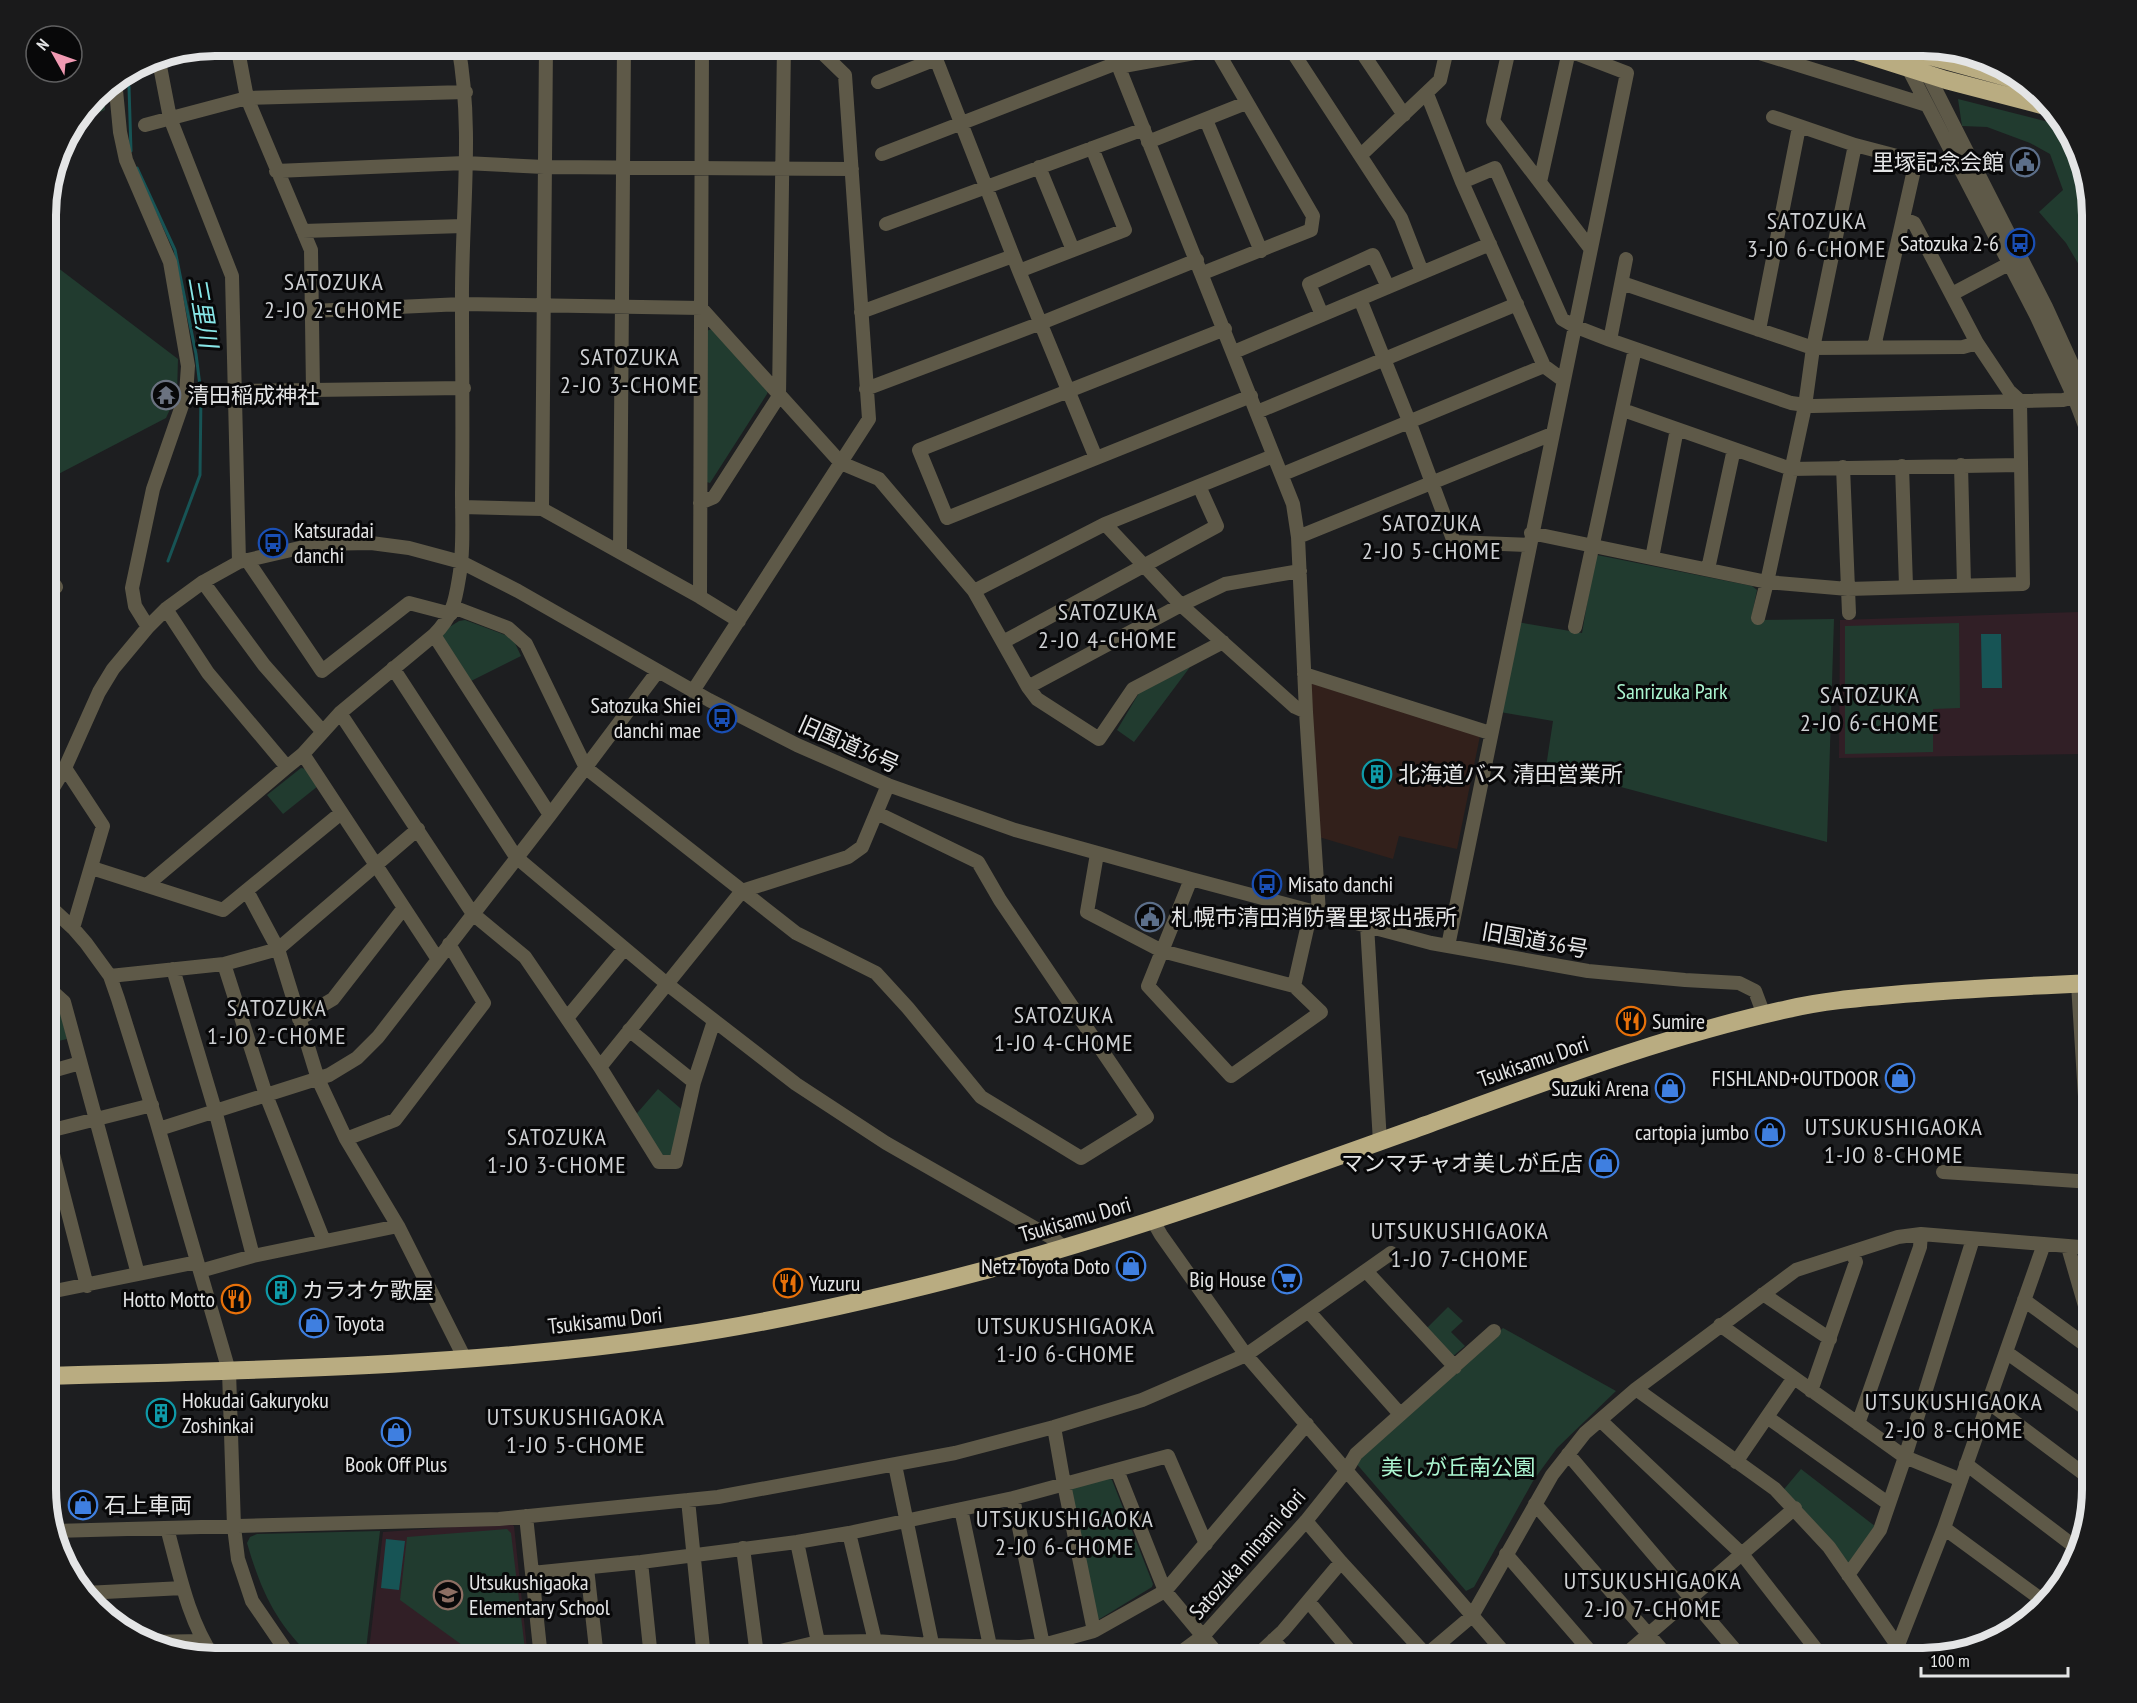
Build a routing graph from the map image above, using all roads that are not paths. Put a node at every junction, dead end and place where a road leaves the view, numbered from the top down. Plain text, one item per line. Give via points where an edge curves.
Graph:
1 (239, 56) edge
2 (460, 56) edge
3 (546, 56) edge
4 (624, 56) edge
5 (702, 56) edge
6 (784, 56) edge
7 (825, 56) edge
8 (1114, 56) edge
9 (1173, 56) edge
10 (1220, 56) edge
11 (1295, 56) edge
12 (1364, 56) edge
13 (1445, 56) edge
14 (1508, 56) edge
15 (1568, 56) edge
16 (1582, 56) edge
17 (1770, 56) edge
18 (1871, 56) edge
19 (1901, 56) edge
20 (1918, 56) edge
21 (1932, 56) edge
22 (1117, 65) junction
23 (160, 66) edge
24 (1996, 74) edge
25 (878, 82) dead end
26 (116, 90) edge
27 (466, 92) junction
28 (1427, 94) junction
29 (247, 98) junction
30 (1246, 103) junction
31 (2035, 103) edge
32 (1928, 105) junction
33 (1404, 115) junction
34 (1773, 117) dead end
35 (170, 118) junction
36 (1206, 120) junction
37 (963, 124) junction
38 (145, 126) dead end
39 (1799, 127) junction
40 (1146, 136) junction
41 (1855, 144) junction
42 (1092, 148) junction
43 (882, 154) dead end
44 (1361, 155) junction
45 (1964, 160) junction
46 (1916, 161) junction
47 (465, 164) junction
48 (1039, 167) junction
49 (544, 168) junction
50 (624, 168) junction
51 (703, 168) junction
52 (852, 169) junction
53 (782, 170) junction
54 (276, 171) junction
55 (1462, 182) junction
56 (1540, 183) junction
57 (987, 187) junction
58 (1904, 219) junction
59 (886, 224) dead end
60 (463, 226) junction
61 (303, 231) junction
62 (1490, 244) junction
63 (1590, 248) junction
64 (1073, 250) junction
65 (1261, 251) junction
66 (1013, 256) junction
67 (1626, 259) dead end
68 (2015, 260) junction
69 (1200, 266) junction
70 (1019, 271) junction
71 (1422, 272) junction
72 (1622, 283) junction
73 (1388, 287) junction
74 (1952, 294) junction
75 (1360, 299) junction
76 (462, 304) junction
77 (1517, 304) junction
78 (543, 306) junction
79 (622, 307) junction
80 (701, 309) junction
81 (312, 311) junction
82 (861, 312) junction
83 (1322, 315) junction
84 (1041, 323) junction
85 (1574, 326) junction
86 (1225, 329) junction
87 (1759, 330) junction
88 (1610, 340) junction
89 (1977, 343) junction
90 (1874, 347) junction
91 (1813, 348) junction
92 (1635, 349) junction
93 (1234, 352) junction
94 (1385, 359) junction
95 (1544, 366) junction
96 (1563, 380) junction
97 (464, 388) junction
98 (867, 389) junction
99 (313, 390) junction
100 (235, 391) junction
101 (1069, 391) junction
102 (2080, 395) junction
103 (779, 396) junction
104 (1251, 396) junction
105 (2020, 401) junction
106 (2082, 403) edge
107 (1805, 406) junction
108 (1623, 410) junction
109 (1257, 412) junction
110 (1409, 421) junction
111 (1677, 429) junction
112 (1552, 434) junction
113 (1734, 449) junction
114 (1273, 456) junction
115 (1096, 458) junction
116 (841, 463) junction
117 (1961, 465) junction
118 (2020, 465) junction
119 (1902, 466) junction
120 (1843, 467) junction
121 (1791, 469) junction
122 (1282, 474) junction
123 (1433, 482) junction
124 (1198, 486) junction
125 (700, 504) junction
126 (462, 507) junction
127 (542, 508) junction
128 (1104, 524) junction
129 (1298, 537) junction
130 (1530, 539) junction
131 (1593, 547) junction
132 (620, 552) junction
133 (1652, 558) junction
134 (243, 561) junction
135 (461, 562) junction
136 (1144, 565) junction
137 (1708, 569) junction
138 (1299, 571) junction
139 (203, 582) junction
140 (1767, 582) junction
141 (1964, 585) junction
142 (1906, 586) junction
143 (1848, 589) junction
144 (974, 591) junction
145 (700, 597) junction
146 (1181, 604) junction
147 (166, 609) junction
148 (452, 610) junction
149 (1849, 613) dead end
150 (1758, 618) dead end
151 (739, 621) junction
152 (148, 627) junction
153 (1575, 627) dead end
154 (434, 635) junction
155 (1003, 642) junction
156 (1222, 642) junction
157 (393, 669) junction
158 (658, 671) junction
159 (1304, 674) junction
160 (1028, 687) junction
161 (693, 691) junction
162 (1306, 712) junction
163 (340, 713) junction
164 (323, 732) junction
165 (1490, 733) junction
166 (303, 754) junction
167 (287, 767) junction
168 (65, 768) junction
169 (586, 768) junction
170 (56, 783) edge
171 (888, 785) junction
172 (341, 813) junction
173 (877, 813) junction
174 (550, 815) junction
175 (418, 830) junction
176 (1097, 854) junction
177 (516, 857) junction
178 (376, 866) junction
179 (92, 868) junction
180 (1191, 879) junction
181 (147, 885) junction
182 (247, 891) junction
183 (742, 891) junction
184 (404, 909) junction
185 (56, 912) edge
186 (1315, 912) junction
187 (473, 914) junction
188 (1367, 925) junction
189 (73, 928) junction
190 (449, 944) junction
191 (1448, 946) junction
192 (278, 949) junction
193 (624, 949) junction
194 (1162, 951) junction
195 (437, 958) junction
196 (224, 964) junction
197 (173, 969) junction
198 (110, 976) junction
199 (667, 984) junction
200 (2082, 984) edge
201 (1294, 986) junction
202 (56, 995) edge
203 (1764, 1015) junction
204 (567, 1018) junction
205 (299, 1019) junction
206 (714, 1021) junction
207 (629, 1030) junction
208 (80, 1063) junction
209 (600, 1067) junction
210 (56, 1070) edge
211 (318, 1079) junction
212 (694, 1082) junction
213 (266, 1095) junction
214 (152, 1105) junction
215 (215, 1110) junction
216 (97, 1119) junction
217 (56, 1129) edge
218 (159, 1129) junction
219 (346, 1139) junction
220 (1380, 1142) junction
221 (56, 1170) edge
222 (1943, 1172) dead end
223 (2082, 1181) edge
224 (1153, 1221) junction
225 (398, 1226) junction
226 (1921, 1234) junction
227 (1973, 1239) junction
228 (324, 1241) junction
229 (2044, 1244) junction
230 (2068, 1247) junction
231 (1064, 1248) junction
232 (2082, 1248) edge
233 (1852, 1252) junction
234 (1391, 1253) dead end
235 (254, 1256) junction
236 (198, 1267) junction
237 (1366, 1271) junction
238 (138, 1274) junction
239 (87, 1286) junction
240 (56, 1291) edge
241 (1763, 1294) junction
242 (2082, 1295) edge
243 (2024, 1300) junction
244 (1309, 1312) junction
245 (1720, 1325) junction
246 (1494, 1331) dead end
247 (1830, 1339) junction
248 (2082, 1343) edge
249 (2006, 1352) junction
250 (1246, 1355) junction
251 (465, 1359) junction
252 (1455, 1366) junction
253 (229, 1371) junction
254 (56, 1376) edge
255 (1793, 1379) junction
256 (1636, 1389) junction
257 (1811, 1391) junction
258 (1988, 1402) junction
259 (2082, 1406) edge
260 (1400, 1414) junction
261 (1767, 1417) junction
262 (1600, 1420) junction
263 (1307, 1424) junction
264 (1858, 1424) junction
265 (1054, 1427) junction
266 (1568, 1454) junction
267 (1905, 1457) junction
268 (1736, 1462) junction
269 (1966, 1464) junction
270 (895, 1465) junction
271 (1117, 1470) junction
272 (1346, 1471) junction
273 (2082, 1472) edge
274 (1961, 1480) junction
275 (1064, 1484) junction
276 (1013, 1498) junction
277 (688, 1500) junction
278 (1535, 1504) junction
279 (1889, 1504) junction
280 (1795, 1508) junction
281 (961, 1509) junction
282 (526, 1516) junction
283 (1306, 1521) junction
284 (906, 1522) junction
285 (234, 1527) junction
286 (167, 1528) junction
287 (1944, 1528) junction
288 (61, 1531) edge
289 (849, 1533) junction
290 (797, 1542) junction
291 (1206, 1544) junction
292 (2071, 1544) edge
293 (743, 1548) junction
294 (1506, 1554) junction
295 (1742, 1554) junction
296 (694, 1555) junction
297 (641, 1562) junction
298 (1341, 1562) junction
299 (587, 1568) junction
300 (532, 1573) junction
301 (1848, 1575) junction
302 (183, 1588) junction
303 (1165, 1591) junction
304 (95, 1593) edge
305 (2038, 1597) edge
306 (1691, 1598) junction
307 (1308, 1601) junction
308 (1472, 1616) junction
309 (1094, 1631) junction
310 (1649, 1634) junction
311 (1203, 1636) junction
312 (1273, 1640) junction
313 (203, 1641) junction
314 (875, 1641) junction
315 (174, 1642) edge
316 (818, 1642) junction
317 (1043, 1645) junction
318 (990, 1646) junction
319 (1898, 1646) joint
320 (207, 1647) edge
321 (284, 1648) edge
322 (540, 1648) edge
323 (596, 1648) edge
324 (650, 1648) edge
325 (703, 1648) edge
326 (754, 1648) edge
327 (793, 1648) edge
328 (912, 1648) edge
329 (932, 1648) edge
330 (971, 1648) edge
331 (1187, 1648) edge
332 (1213, 1648) edge
333 (1265, 1648) edge
334 (1280, 1648) edge
335 (1348, 1648) edge
336 (1420, 1648) edge
337 (1436, 1648) edge
338 (1500, 1648) edge
339 (1587, 1648) edge
340 (1633, 1648) edge
341 (1661, 1648) edge
342 (1734, 1648) edge
343 (1816, 1648) edge

1 - 29 street
2 - 27 street
3 - 49 street
4 - 50 street
5 - 51 street
6 - 53 street
7 - 52 street via 845,75
8 - 22 street
9 - 22 street
10 - 30 street
11 - 44 street
12 - 33 street
13 - 28 street via 1440,80
14 - 56 street via 1493,121
15 - 56 street
16 - 63 street via 1626,73
17 - 32 street
18 - 31 highway
19 - 32 street
20 - 45 street via 1938,93
21 - 24 highway
22 - 37 street
22 - 40 street
23 - 35 street
25 - 37 street via 936,59
26 - 152 street via 126,160 170,262 188,366 186,394 153,489 132,588 135,606
27 - 29 street
27 - 47 street
28 - 33 street
28 - 55 street
29 - 35 street
29 - 54 street
30 - 36 street
30 - 65 street via 1313,216 1311,230
32 - 45 street
33 - 44 street
34 - 39 street
35 - 38 street
35 - 100 street via 232,276
36 - 40 street
36 - 65 street
37 - 43 street
37 - 57 street
39 - 41 street
39 - 87 street
40 - 42 street
40 - 69 street
41 - 46 street
41 - 91 street
42 - 48 street
42 - 64 street via 1125,230
44 - 71 street via 1401,218
45 - 46 street via 1940,166
45 - 68 street
46 - 58 street
47 - 49 street
47 - 54 street
47 - 60 street
48 - 57 street
48 - 64 street
49 - 50 street
49 - 78 street
50 - 51 street
50 - 79 street
51 - 53 street
51 - 80 street
52 - 53 street
52 - 82 street
53 - 103 street
54 - 61 street
55 - 62 street
55 - 85 street via 1494,168 1562,319
56 - 63 street
57 - 59 street
57 - 66 street
58 - 74 street via 1914,223
58 - 90 street
60 - 61 street
60 - 76 street
61 - 81 street via 311,250
62 - 71 street
62 - 77 street
63 - 85 street
64 - 70 street
65 - 69 street
66 - 70 street
66 - 82 street
67 - 72 street
68 - 74 street
68 - 102 street
69 - 84 street
69 - 86 street
70 - 84 street
71 - 73 street
72 - 87 street
72 - 88 street
73 - 75 street
73 - 83 street via 1373,255 1309,284
74 - 89 street
75 - 83 street
75 - 94 street
76 - 78 street
76 - 81 street
76 - 97 street
77 - 94 street
77 - 95 street
78 - 79 street
78 - 127 street
79 - 80 street
79 - 132 street
80 - 103 street
80 - 125 street
81 - 99 street
82 - 98 street
83 - 93 street
84 - 98 street
84 - 101 street
85 - 88 street
85 - 96 street
86 - 93 street
86 - 101 street
87 - 91 street
88 - 92 street
89 - 90 street via 1963,347
89 - 105 street
90 - 91 street
91 - 107 street
92 - 107 street
92 - 108 street
93 - 104 street
94 - 109 street
94 - 110 street
95 - 96 street
95 - 110 street
96 - 112 street
97 - 99 street
97 - 126 street
98 - 116 street via 869,418
99 - 100 street
100 - 134 street
101 - 115 street
101 - 115 street via 919,450 947,518
102 - 105 street via 2063,400
102 - 106 street
103 - 116 street
103 - 125 street via 714,498
104 - 109 street
104 - 115 street
105 - 107 street
105 - 118 street
107 - 121 street
108 - 111 street
108 - 131 street
109 - 114 street
110 - 122 street
110 - 123 street
111 - 113 street
111 - 133 street
112 - 123 street
112 - 130 street
113 - 121 street
113 - 137 street
114 - 122 street
114 - 124 street
116 - 144 street via 879,479
116 - 151 street
117 - 118 street
117 - 119 street
117 - 141 street
118 - 141 street via 2023,584
119 - 120 street
119 - 142 street
120 - 121 street
120 - 143 street
121 - 140 street
122 - 129 street via 1293,504
123 - 129 street
123 - 130 street via 1455,542
124 - 128 street
124 - 136 street via 1217,526
125 - 145 street
126 - 127 street
126 - 135 street
127 - 132 street
128 - 136 street
128 - 144 street
129 - 138 street
130 - 131 street
130 - 165 street
131 - 133 street
131 - 153 street
132 - 145 street
133 - 137 street
134 - 135 street, 旧国道36号 via 317,544 354,542 409,548
134 - 139 street, 旧国道36号
134 - 148 street via 322,671 409,603
135 - 148 street
135 - 158 street, 旧国道36号
136 - 146 street
136 - 155 street
137 - 140 street
138 - 146 street via 1225,584
138 - 159 street
139 - 147 street, 旧国道36号
139 - 164 street via 264,665
140 - 143 street
140 - 150 street
141 - 142 street
142 - 143 street
143 - 149 street
144 - 155 street
145 - 151 street
146 - 156 street
146 - 160 street
147 - 152 street, 旧国道36号
147 - 167 street via 208,673
148 - 154 street
148 - 169 street via 508,628 526,644
151 - 161 street
152 - 168 street, 旧国道36号 via 99,692
154 - 157 street
154 - 174 street
155 - 160 street
156 - 160 street via 1133,689 1099,739 1037,699
156 - 162 street via 1295,707
157 - 163 street
157 - 177 street
158 - 161 street, 旧国道36号
158 - 169 street
159 - 162 street
159 - 165 street
161 - 171 street, 旧国道36号 via 796,745
162 - 186 street
163 - 164 street
163 - 175 street
164 - 166 street
165 - 191 street
166 - 167 street
166 - 172 street
167 - 181 street
168 - 170 street, 旧国道36号
168 - 179 street via 103,826
169 - 174 street
169 - 183 street
171 - 173 street
171 - 176 street, 旧国道36号 via 972,816
172 - 178 street
172 - 182 street
173 - 183 street via 862,847 848,857
173 - 183 street via 978,862 1147,1117 1081,1158 981,1097 876,973 796,933
174 - 177 street
175 - 178 street
175 - 187 street
176 - 180 street, 旧国道36号
176 - 194 street via 1087,912
177 - 187 street
177 - 193 street
178 - 184 street
178 - 192 street
179 - 181 street
179 - 189 street
180 - 186 street, 旧国道36号
180 - 194 street
181 - 182 street via 223,910
182 - 192 street
183 - 199 street
184 - 195 street
184 - 205 street via 333,999
185 - 189 street
186 - 188 street, 旧国道36号
186 - 201 street
187 - 190 street
187 - 204 street via 525,957
188 - 191 street, 旧国道36号
188 - 220 street
189 - 198 street
190 - 195 street
190 - 219 street via 484,1003 395,1120
191 - 203 street, 旧国道36号 via 1588,971 1739,983 1755,990
192 - 196 street
192 - 205 street
193 - 199 street
193 - 204 street
194 - 201 street
194 - 201 street via 1149,986 1231,1076 1321,1012
195 - 211 street via 378,1037 357,1058
196 - 197 street
196 - 213 street
197 - 198 street
197 - 215 street
198 - 214 street
199 - 206 street
199 - 207 street
200 - 203 highway, Tsukisamu Dori via 1848,999
202 - 208 street via 64,1002
203 - 220 highway, Tsukisamu Dori via 1624,1055
204 - 209 street
205 - 211 street
206 - 212 street
206 - 231 street via 796,1084 886,1143
207 - 209 street
207 - 212 street
208 - 210 street
208 - 216 street
209 - 212 street via 659,1162 676,1162
211 - 213 street
211 - 219 street
213 - 215 street
213 - 228 street
214 - 216 street
214 - 218 street
215 - 218 street
215 - 235 street
216 - 217 street
216 - 238 street
218 - 236 street
219 - 225 street
220 - 224 highway, Tsukisamu Dori
221 - 239 street
222 - 223 street
224 - 231 highway, Tsukisamu Dori
224 - 250 street
225 - 228 street
225 - 251 street
226 - 227 street
226 - 233 street
226 - 264 street
227 - 229 street
227 - 267 street
228 - 235 street
229 - 230 street
229 - 243 street
230 - 232 street
230 - 242 street
231 - 251 highway, Tsukisamu Dori via 853,1303 693,1334
233 - 241 street via 1796,1270
233 - 247 street via 1856,1262
234 - 237 street
235 - 236 street
236 - 238 street
236 - 253 street
237 - 244 street
237 - 252 street
238 - 239 street
239 - 240 street
241 - 245 street
241 - 247 street
243 - 248 street
243 - 249 street
244 - 250 street
244 - 260 street
245 - 255 street
245 - 256 street
246 - 252 street, Satozuka minami dori
247 - 257 street
249 - 258 street
249 - 259 street
250 - 263 street
250 - 265 street via 1142,1400
251 - 253 highway, Tsukisamu Dori
252 - 260 street, Satozuka minami dori
253 - 254 highway, Tsukisamu Dori
253 - 285 street
255 - 257 street
255 - 261 street
256 - 262 street
256 - 268 street
257 - 264 street
258 - 269 street
258 - 273 street
260 - 272 street, Satozuka minami dori via 1356,1454
261 - 268 street
261 - 279 street
262 - 266 street
262 - 295 street
263 - 272 street
263 - 291 street
264 - 267 street
265 - 270 street
265 - 275 street
266 - 278 street
266 - 306 street
267 - 274 street
267 - 279 street
268 - 280 street
269 - 274 street
269 - 292 street
270 - 277 street
270 - 284 street
271 - 275 street
271 - 291 street via 1168,1456
271 - 303 street
272 - 283 street, Satozuka minami dori
272 - 308 street
274 - 287 street
275 - 276 street
275 - 309 street
276 - 281 street
276 - 317 street
277 - 282 street
277 - 296 street
278 - 294 street
278 - 310 street
279 - 301 street via 1880,1530
280 - 295 street
280 - 301 street
281 - 284 street
281 - 318 street
282 - 285 street
282 - 300 street
283 - 298 street
283 - 311 street, Satozuka minami dori
284 - 289 street
284 - 329 street
285 - 286 street
285 - 321 street via 238,1559 252,1600
286 - 288 street
286 - 302 street
287 - 305 street
287 - 319 street
289 - 290 street
289 - 314 street
290 - 293 street
290 - 316 street
291 - 303 street
293 - 296 street
293 - 326 street
294 - 308 street
294 - 339 street
295 - 306 street
295 - 343 street
296 - 297 street
296 - 325 street
297 - 299 street
297 - 324 street
298 - 307 street
298 - 336 street
299 - 300 street
299 - 323 street
300 - 322 street
301 - 319 street
302 - 304 street
302 - 313 street
303 - 309 street
303 - 311 street
306 - 310 street
306 - 342 street
307 - 312 street
307 - 335 street
308 - 337 street
308 - 338 street
309 - 317 street
310 - 340 street
310 - 341 street
311 - 331 street, Satozuka minami dori
311 - 332 street
312 - 333 street
312 - 334 street
313 - 315 street
313 - 320 street
314 - 316 street
314 - 328 street
316 - 327 street
317 - 318 street
318 - 330 street

